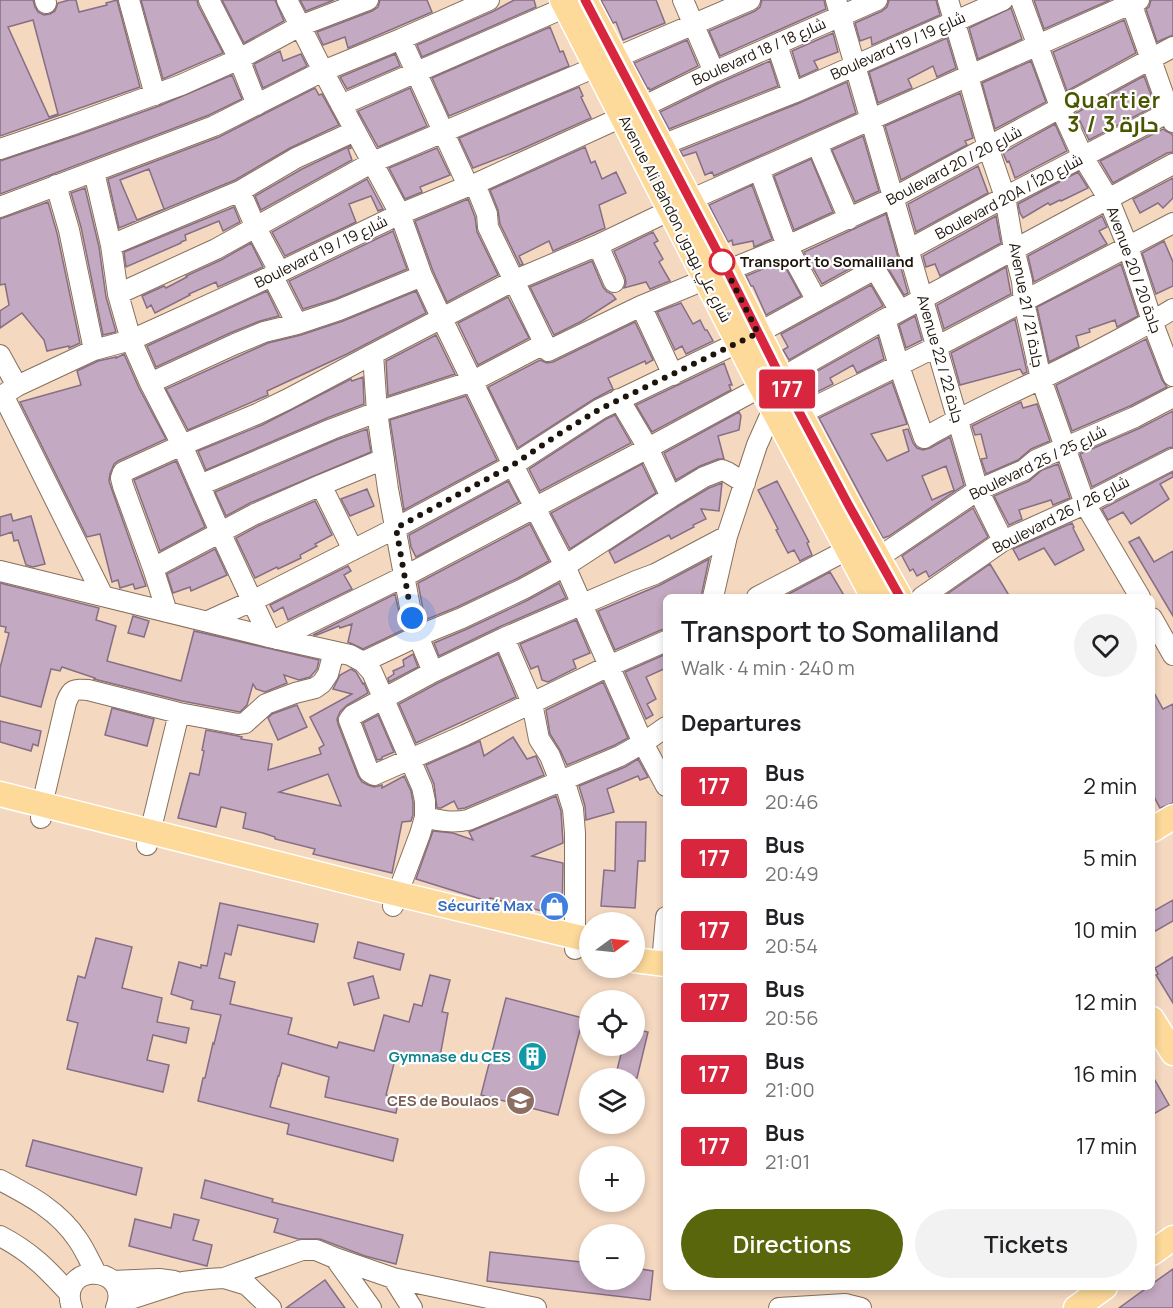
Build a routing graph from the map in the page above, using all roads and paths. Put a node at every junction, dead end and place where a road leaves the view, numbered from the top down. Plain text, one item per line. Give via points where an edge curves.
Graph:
1 (129, 0) edge
2 (210, 0) edge
3 (287, 0) edge
4 (368, 0) edge
5 (489, 0) edge
6 (683, 0) edge
7 (750, 0) edge
8 (878, 0) edge
9 (948, 0) edge
10 (1003, 0) edge
11 (1021, 0) edge
12 (1133, 1) edge
13 (571, 2) edge
14 (838, 8) edge
15 (954, 22) junction
16 (692, 24) junction
17 (300, 26) junction
18 (401, 39) junction
19 (777, 45) junction
20 (1036, 46) junction
21 (1173, 47) edge
22 (239, 59) junction
23 (1151, 59) junction
24 (605, 62) junction
25 (855, 66) junction
26 (323, 71) junction
27 (714, 72) junction
28 (416, 73) junction
29 (968, 76) junction
30 (793, 93) junction
31 (155, 95) junction
32 (257, 105) junction
33 (341, 105) junction
34 (1061, 109) junction
35 (632, 112) junction
36 (1172, 115) edge
37 (870, 119) junction
38 (355, 131) junction
39 (442, 131) junction
40 (817, 144) junction
41 (662, 146) junction
42 (988, 147) junction
43 (0, 149) edge
44 (1083, 157) junction
45 (373, 162) junction
46 (1173, 164) edge
47 (759, 169) junction
48 (94, 172) junction
49 (56, 185) junction
50 (472, 185) junction
51 (240, 191) junction
52 (1005, 197) junction
53 (893, 198) junction
54 (1108, 198) junction
55 (680, 205) junction
56 (0, 207) edge
57 (400, 214) junction
58 (849, 219) junction
59 (1173, 223) edge
60 (256, 228) junction
61 (111, 245) junction
62 (598, 245) junction
63 (787, 246) junction
64 (1128, 247) junction
65 (1014, 249) junction
66 (908, 250) junction
67 (275, 273) junction
68 (717, 274) junction
69 (423, 276) junction
70 (513, 282) junction
71 (614, 282) dead end
72 (118, 294) junction
73 (922, 299) junction
74 (817, 301) junction
75 (1024, 302) junction
76 (641, 306) junction
77 (1173, 309) edge
78 (892, 315) junction
79 (442, 319) junction
80 (1152, 321) junction
81 (297, 324) junction
82 (748, 338) junction
83 (131, 340) junction
84 (544, 344) junction
85 (936, 347) junction
86 (94, 350) junction
87 (374, 354) junction
88 (0, 355) edge
89 (899, 366) junction
90 (673, 375) junction
91 (1173, 376) edge
92 (1041, 379) junction
93 (473, 381) junction
94 (771, 382) junction
95 (150, 383) junction
96 (7, 393) edge
97 (1173, 398) edge
98 (620, 399) junction
99 (773, 409) junction
100 (377, 412) junction
101 (800, 414) junction
102 (957, 418) junction
103 (182, 445) junction
104 (1065, 447) junction
105 (648, 448) junction
106 (384, 459) junction
107 (1173, 459) edge
108 (513, 465) junction
109 (745, 483) junction
110 (321, 484) junction
111 (200, 485) junction
112 (978, 490) junction
113 (672, 497) junction
114 (1085, 504) junction
115 (535, 507) junction
116 (396, 528) junction
117 (220, 532) junction
118 (727, 536) junction
119 (1003, 541) junction
120 (353, 550) junction
121 (847, 550) junction
122 (878, 558) junction
123 (565, 566) junction
124 (153, 568) junction
125 (0, 570) edge
126 (405, 576) junction
127 (714, 594) edge
128 (763, 594) edge
129 (871, 594) edge
130 (898, 594) edge
131 (926, 594) edge
132 (1138, 594) edge
133 (103, 596) junction
134 (252, 601) junction
135 (582, 605) junction
136 (166, 612) junction
137 (208, 621) junction
138 (1155, 623) edge
139 (418, 636) junction
140 (273, 638) junction
141 (504, 638) junction
142 (663, 642) edge
143 (334, 652) junction
144 (1173, 655) edge
145 (363, 662) junction
146 (609, 666) junction
147 (433, 672) junction
148 (383, 698) junction
149 (532, 703) junction
150 (179, 713) junction
151 (663, 729) edge
152 (643, 743) junction
153 (410, 759) junction
154 (564, 780) junction
155 (663, 780) edge
156 (0, 794) edge
157 (0, 808) edge
158 (41, 812) junction
159 (425, 817) junction
160 (1173, 817) edge
161 (1155, 828) edge
162 (1173, 834) edge
163 (149, 838) junction
164 (1155, 844) edge
165 (395, 900) junction
166 (580, 912) edge
167 (579, 944) edge
168 (645, 951) edge
169 (663, 957) edge
170 (663, 957) edge
171 (645, 959) edge
172 (1155, 1024) edge
173 (1173, 1053) edge
174 (0, 1180) edge
175 (0, 1236) edge
176 (1173, 1238) edge
177 (1155, 1251) edge
178 (335, 1258) junction
179 (104, 1277) junction
180 (224, 1278) junction
181 (393, 1278) junction
182 (183, 1282) junction
183 (1101, 1290) edge
184 (71, 1301) edge
185 (117, 1305) edge
186 (271, 1308) edge
187 (371, 1308) edge
188 (412, 1308) edge
189 (536, 1308) edge
190 (779, 1308) edge
191 (861, 1308) edge
192 (1076, 1308) edge

1 - 31 street
2 - 22 street
3 - 17 street
4 - 17 street
5 - 18 street
6 - 16 street
7 - 16 street
8 - 14 street, Boulevard 18 / شارع 18
9 - 15 street, Avenue 21 / جادة 21
10 - 15 street, Boulevard 19 / شارع 19
11 - 20 street, Avenue 20 / جادة 20
12 - 20 street
12 - 23 street
13 - 24 main road, Avenue Ali Bahdon شارع علي بهدون
13 - 28 street
14 - 19 street, Boulevard 18 / شارع 18
14 - 25 street, Avenue 22 / جادة 22
15 - 25 street, Boulevard 19 / شارع 19
15 - 29 street, Avenue 21 / جادة 21
16 - 24 street
16 - 27 street
17 - 22 street
17 - 26 street
18 - 26 street
18 - 28 street
19 - 27 street, Boulevard 18 / شارع 18
19 - 30 street
20 - 29 street
20 - 34 street, Avenue 20 / جادة 20
21 - 23 street, Boulevard 20 / شارع 20
22 - 31 street
22 - 32 street
23 - 34 street, Boulevard 20 / شارع 20
23 - 36 street
24 - 35 main road, Avenue Ali Bahdon شارع علي بهدون
24 - 39 street
25 - 30 street, Boulevard 19 / شارع 19
25 - 37 street, Avenue 22 / جادة 22
26 - 32 street
26 - 33 street
27 - 35 street, Boulevard 18 / شارع 18
28 - 33 street
28 - 39 street
29 - 37 street
29 - 42 street, Avenue 21 / جادة 21
30 - 41 street, Boulevard 19 / شارع 19
31 - 43 street
32 - 48 street
33 - 38 street
34 - 42 street, Boulevard 20 / شارع 20
34 - 44 street, Avenue 20 / جادة 20
35 - 41 main road, Avenue Ali Bahdon شارع علي بهدون
35 - 50 street, Boulevard 19 / شارع 19
35 - 55 main road, Avenue Ali Bahdon شارع علي بهدون
36 - 44 street, Boulevard 20A / شارع 20أ
37 - 40 street
37 - 53 street, Avenue 22 / جادة 22
38 - 45 street
38 - 51 street via 296,158
39 - 45 street
39 - 50 street
40 - 47 street
40 - 58 street
41 - 55 main road, Avenue Ali Bahdon شارع علي بهدون
42 - 52 street, Avenue 21 / جادة 21
42 - 53 street, Boulevard 20 / شارع 20
44 - 52 street, Boulevard 20A / شارع 20أ
44 - 54 street, Avenue 20 / جادة 20
45 - 57 street
45 - 60 street
46 - 54 street
47 - 55 street
47 - 63 street
48 - 49 street
48 - 61 street
49 - 56 street
49 - 86 street
50 - 57 street, Boulevard 19 / شارع 19
50 - 70 street
51 - 60 street
51 - 61 street
52 - 65 street, Avenue 21 / جادة 21
52 - 66 street, Boulevard 20A / شارع 20أ
53 - 58 street, Boulevard 20 / شارع 20
53 - 66 street, Avenue 22 / جادة 22
54 - 64 street, Avenue 20 / جادة 20
54 - 65 street
55 - 62 street
55 - 68 main road, Avenue Ali Bahdon شارع علي بهدون
57 - 67 street, Boulevard 19 / شارع 19
57 - 69 street
58 - 63 street, Boulevard 20 / شارع 20
59 - 64 street
60 - 67 street
60 - 72 street
61 - 72 street
62 - 70 street
62 - 71 street
63 - 68 street, Boulevard 20 / شارع 20
63 - 74 street
64 - 75 street
64 - 80 street, Avenue 20 / جادة 20
65 - 73 street
65 - 75 street, Avenue 21 / جادة 21
66 - 73 street, Avenue 22 / جادة 22
67 - 81 street
67 - 83 street, Boulevard 19 / شارع 19
68 - 76 street, Boulevard 20 / شارع 20
68 - 82 main road, Avenue Ali Bahdon شارع علي بهدون
69 - 79 street
69 - 81 street
70 - 79 street
70 - 84 street
72 - 83 street
73 - 78 street
73 - 85 street, Avenue 22 / جادة 22
74 - 78 street via 876,269
74 - 82 street
75 - 85 street
75 - 92 street, Avenue 21 / جادة 21
76 - 84 street, Boulevard 20 / شارع 20 via 548,351
76 - 90 street
77 - 80 street
78 - 89 street
78 - 94 street
79 - 87 street
79 - 93 street
80 - 91 street, Avenue 20 / جادة 20
80 - 92 street
81 - 95 street via 264,332
82 - 90 street
82 - 94 main road, Avenue Ali Bahdon شارع علي بهدون
83 - 86 street, Boulevard 19 / شارع 19
83 - 95 street
84 - 93 street
85 - 89 street
85 - 102 street, Avenue 22 / جادة 22
86 - 96 street, Boulevard 19 / شارع 19
87 - 100 street
87 - 103 street via 278,404
88 - 96 street
89 - 101 street
89 - 102 street via 924,438
90 - 98 street
92 - 102 street
92 - 104 street, Avenue 21 / جادة 21
93 - 100 street
93 - 108 street
94 - 99 main road, Avenue Ali Bahdon شارع علي بهدون
94 - 101 main road, Avenue Ali Bahdon شارع علي بهدون
94 - 105 street
95 - 103 street
96 - 133 street
97 - 104 street, Boulevard 25 / شارع 25
98 - 105 street
98 - 108 street
99 - 109 street
99 - 121 main road, Avenue Ali Bahdon شارع علي بهدون
100 - 106 street
100 - 111 street
101 - 122 main road, Avenue Ali Bahdon شارع علي بهدون
102 - 112 street, Avenue 22 / جادة 22
103 - 111 street
103 - 124 street via 128,469 121,477
104 - 112 street, Boulevard 25 / شارع 25
104 - 114 street, Avenue 21 / جادة 21
105 - 113 street
105 - 115 street
106 - 110 street
106 - 116 street
107 - 114 street, Boulevard 26 / شارع 26
108 - 115 street
108 - 116 street
109 - 113 street via 722,470
109 - 118 street
110 - 117 street
110 - 120 street
111 - 117 street
112 - 119 street, Avenue 22 / جادة 22
112 - 122 street, Boulevard 25 / شارع 25
113 - 123 street
114 - 119 street, Boulevard 26 / شارع 26
114 - 132 street, Avenue 21 / جادة 21
115 - 123 street
115 - 126 street
116 - 120 street
116 - 126 street
117 - 124 street
117 - 134 street
118 - 127 street
118 - 135 street via 655,574
119 - 131 street, Boulevard 26 / شارع 26
120 - 134 street
121 - 128 street
121 - 129 main road, Avenue Ali Bahdon شارع علي بهدون
122 - 130 main road, Avenue Ali Bahdon شارع علي بهدون
123 - 135 street
123 - 139 street
124 - 136 street
125 - 133 street
126 - 139 street
126 - 140 street
133 - 136 street
134 - 137 street
134 - 140 street
135 - 141 street
135 - 146 street
136 - 137 street
137 - 140 street
138 - 144 street
139 - 145 street
139 - 147 street
140 - 143 street
141 - 147 street
141 - 149 street
142 - 146 street
143 - 145 street
143 - 150 street via 322,683 266,704 245,723 231,724
145 - 148 street via 372,672
146 - 149 street
146 - 152 street
147 - 148 street
148 - 153 street
148 - 153 street via 348,720 369,772 374,775
149 - 153 street
149 - 154 street via 539,739
150 - 158 street via 88,690 69,693
150 - 163 street
151 - 152 street
152 - 154 street
152 - 155 street
153 - 159 street via 422,787
154 - 159 street via 468,820 455,823
154 - 166 street via 573,809
156 - 158 main road
157 - 158 main road
158 - 163 main road
159 - 165 street
160 - 161 main road
162 - 164 main road
163 - 165 main road
165 - 167 main road
168 - 169 main road
170 - 171 main road
172 - 173 main road
174 - 179 street via 40,1202 62,1221
175 - 184 street via 39,1261
176 - 177 main road
178 - 180 street via 316,1250 302,1250
178 - 181 street
178 - 187 street
179 - 182 street
179 - 184 street via 87,1274 79,1278 73,1285
179 - 185 street via 117,1288
180 - 182 street
180 - 186 street via 247,1285
181 - 188 street
181 - 189 street
182 - 185 street
183 - 192 main road
190 - 191 street via 845,1304

